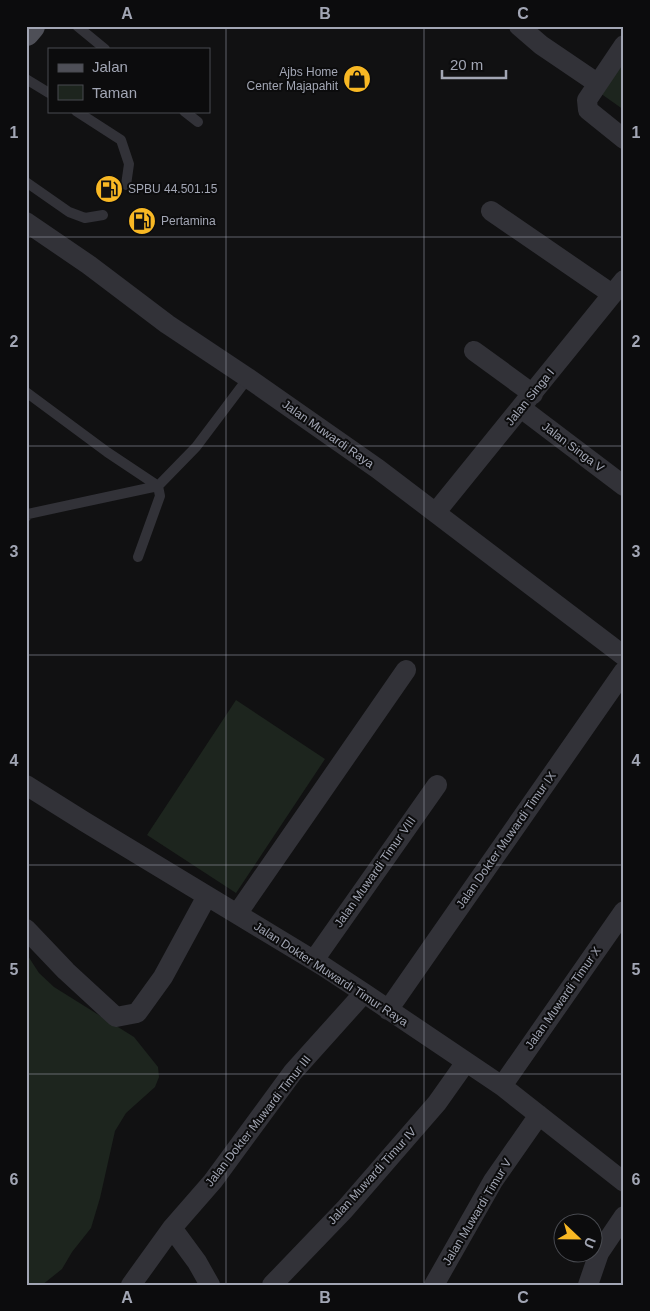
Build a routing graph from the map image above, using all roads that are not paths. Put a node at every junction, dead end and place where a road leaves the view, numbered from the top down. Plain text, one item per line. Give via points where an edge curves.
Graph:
1 (31, 26) edge
2 (77, 26) edge
3 (519, 26) edge
4 (26, 32) edge
5 (624, 45) edge
6 (104, 48) edge
7 (26, 79) edge
8 (597, 83) junction
9 (48, 92) edge
10 (78, 112) edge
11 (185, 112) edge
12 (198, 122) dead end
13 (624, 139) edge
14 (26, 182) edge
15 (126, 184) dead end
16 (491, 211) dead end
17 (103, 215) dead end
18 (26, 222) edge
19 (618, 287) edge
20 (474, 350) dead end
21 (248, 378) junction
22 (26, 392) edge
23 (527, 401) junction
24 (158, 486) junction
25 (624, 486) edge
26 (436, 512) junction
27 (26, 517) edge
28 (138, 557) dead end
29 (624, 656) edge
30 (406, 670) dead end
31 (624, 671) edge
32 (437, 784) dead end
33 (26, 785) edge
34 (207, 896) junction
35 (624, 911) edge
36 (237, 914) junction
37 (26, 929) edge
38 (314, 960) junction
39 (364, 993) junction
40 (388, 1010) junction
41 (466, 1062) junction
42 (502, 1086) junction
43 (539, 1115) junction
44 (624, 1182) edge
45 (624, 1216) edge
46 (172, 1228) junction
47 (131, 1285) edge
48 (210, 1285) edge
49 (272, 1285) edge
50 (434, 1285) edge
51 (588, 1285) edge

1 - 4 main road
2 - 6 lane
3 - 8 street
5 - 8 street
7 - 9 lane
8 - 13 street via 586,100 588,110
10 - 15 lane via 121,140 129,164
11 - 12 lane
14 - 17 lane via 69,212 85,218
16 - 19 street
18 - 21 street, Jalan Muwardi Raya
19 - 23 street, Jalan Singa I
20 - 23 street, Jalan Singa V
21 - 24 lane via 196,447
21 - 26 street, Jalan Muwardi Raya
22 - 24 lane
23 - 25 street, Jalan Singa V
23 - 26 street, Jalan Singa I
24 - 27 lane via 68,504
24 - 28 lane via 160,496
26 - 29 street, Jalan Muwardi Raya
30 - 36 street
31 - 40 street, Jalan Dokter Muwardi Timur IX
32 - 38 street, Jalan Muwardi Timur VIII
33 - 34 street, Jalan Dokter Muwardi Timur Raya
34 - 36 street, Jalan Dokter Muwardi Timur Raya
34 - 37 street via 163,977 137,1013 127,1016 116,1017
35 - 42 street, Jalan Muwardi Timur X
36 - 38 street, Jalan Dokter Muwardi Timur Raya
38 - 39 street, Jalan Dokter Muwardi Timur Raya
39 - 40 street, Jalan Dokter Muwardi Timur Raya
39 - 46 street, Jalan Dokter Muwardi Timur III via 293,1072 213,1181
40 - 41 street, Jalan Dokter Muwardi Timur Raya
41 - 42 street, Jalan Dokter Muwardi Timur Raya
41 - 49 street, Jalan Muwardi Timur IV via 437,1103 345,1209
42 - 43 street, Jalan Dokter Muwardi Timur Raya
43 - 44 street, Jalan Dokter Muwardi Timur Raya
43 - 50 street, Jalan Muwardi Timur V via 493,1181
45 - 51 street via 599,1253
46 - 47 street, Jalan Dokter Muwardi Timur III
46 - 48 street

